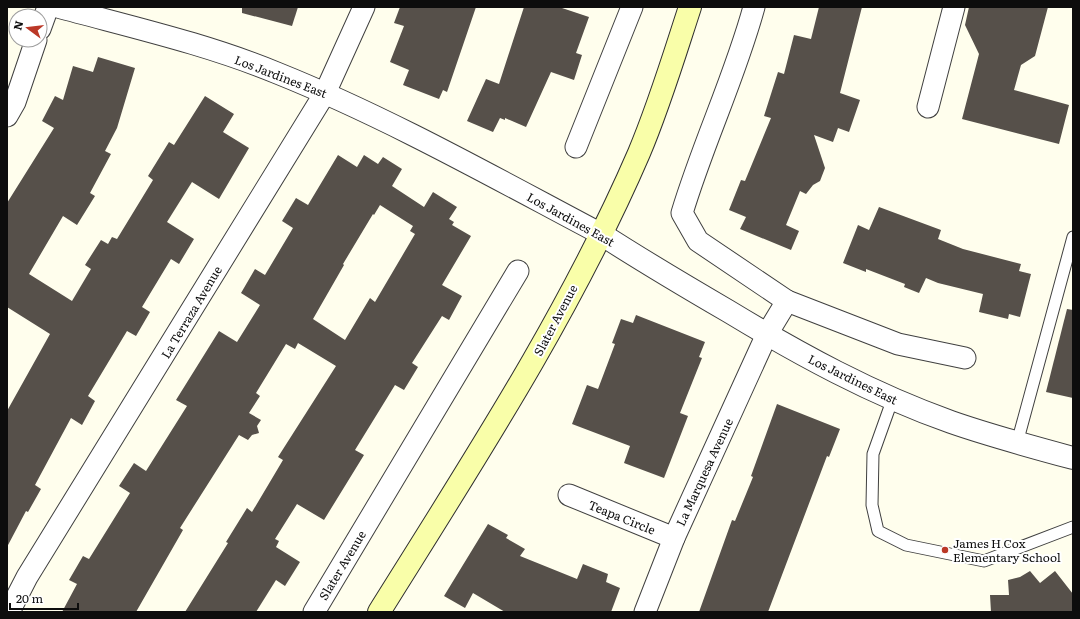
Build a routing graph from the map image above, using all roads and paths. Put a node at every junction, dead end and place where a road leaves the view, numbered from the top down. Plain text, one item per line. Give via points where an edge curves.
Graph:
1 (58, 7) edge
2 (364, 7) edge
3 (632, 7) edge
4 (754, 7) edge
5 (954, 7) edge
6 (684, 8) edge
7 (33, 48) edge
8 (325, 93) junction
9 (928, 107) dead end
10 (7, 116) edge
11 (576, 147) dead end
12 (601, 234) junction
13 (1073, 237) edge
14 (518, 271) dead end
15 (787, 301) junction
16 (767, 334) junction
17 (965, 358) dead end
18 (893, 398) junction
19 (1017, 443) junction
20 (1073, 458) edge
21 (569, 495) dead end
22 (1073, 527) edge
23 (674, 538) junction
24 (9, 612) edge
25 (314, 612) edge
26 (379, 612) edge
27 (645, 612) edge

1 - 8 street, Los Jardines East via 196,44 276,72
2 - 8 street, La Terraza Avenue
3 - 11 street
4 - 15 street via 682,213 698,242
5 - 9 street
6 - 12 main road, Slater Avenue via 664,85 639,152
7 - 10 street via 15,102
8 - 12 street, Los Jardines East via 383,120
8 - 24 street, La Terraza Avenue
12 - 16 street, Los Jardines East
12 - 26 main road, Slater Avenue via 523,380
13 - 19 lane
14 - 25 street, Slater Avenue
15 - 16 street, La Marquesa Avenue
15 - 17 street via 898,344
16 - 18 street, Los Jardines East via 822,366
16 - 23 street, La Marquesa Avenue
18 - 19 street, Los Jardines East via 951,422
18 - 22 lane via 873,454 872,505 878,531 906,545 984,561
19 - 20 street, Los Jardines East
21 - 23 street, Teapa Circle
23 - 27 street, La Marquesa Avenue

